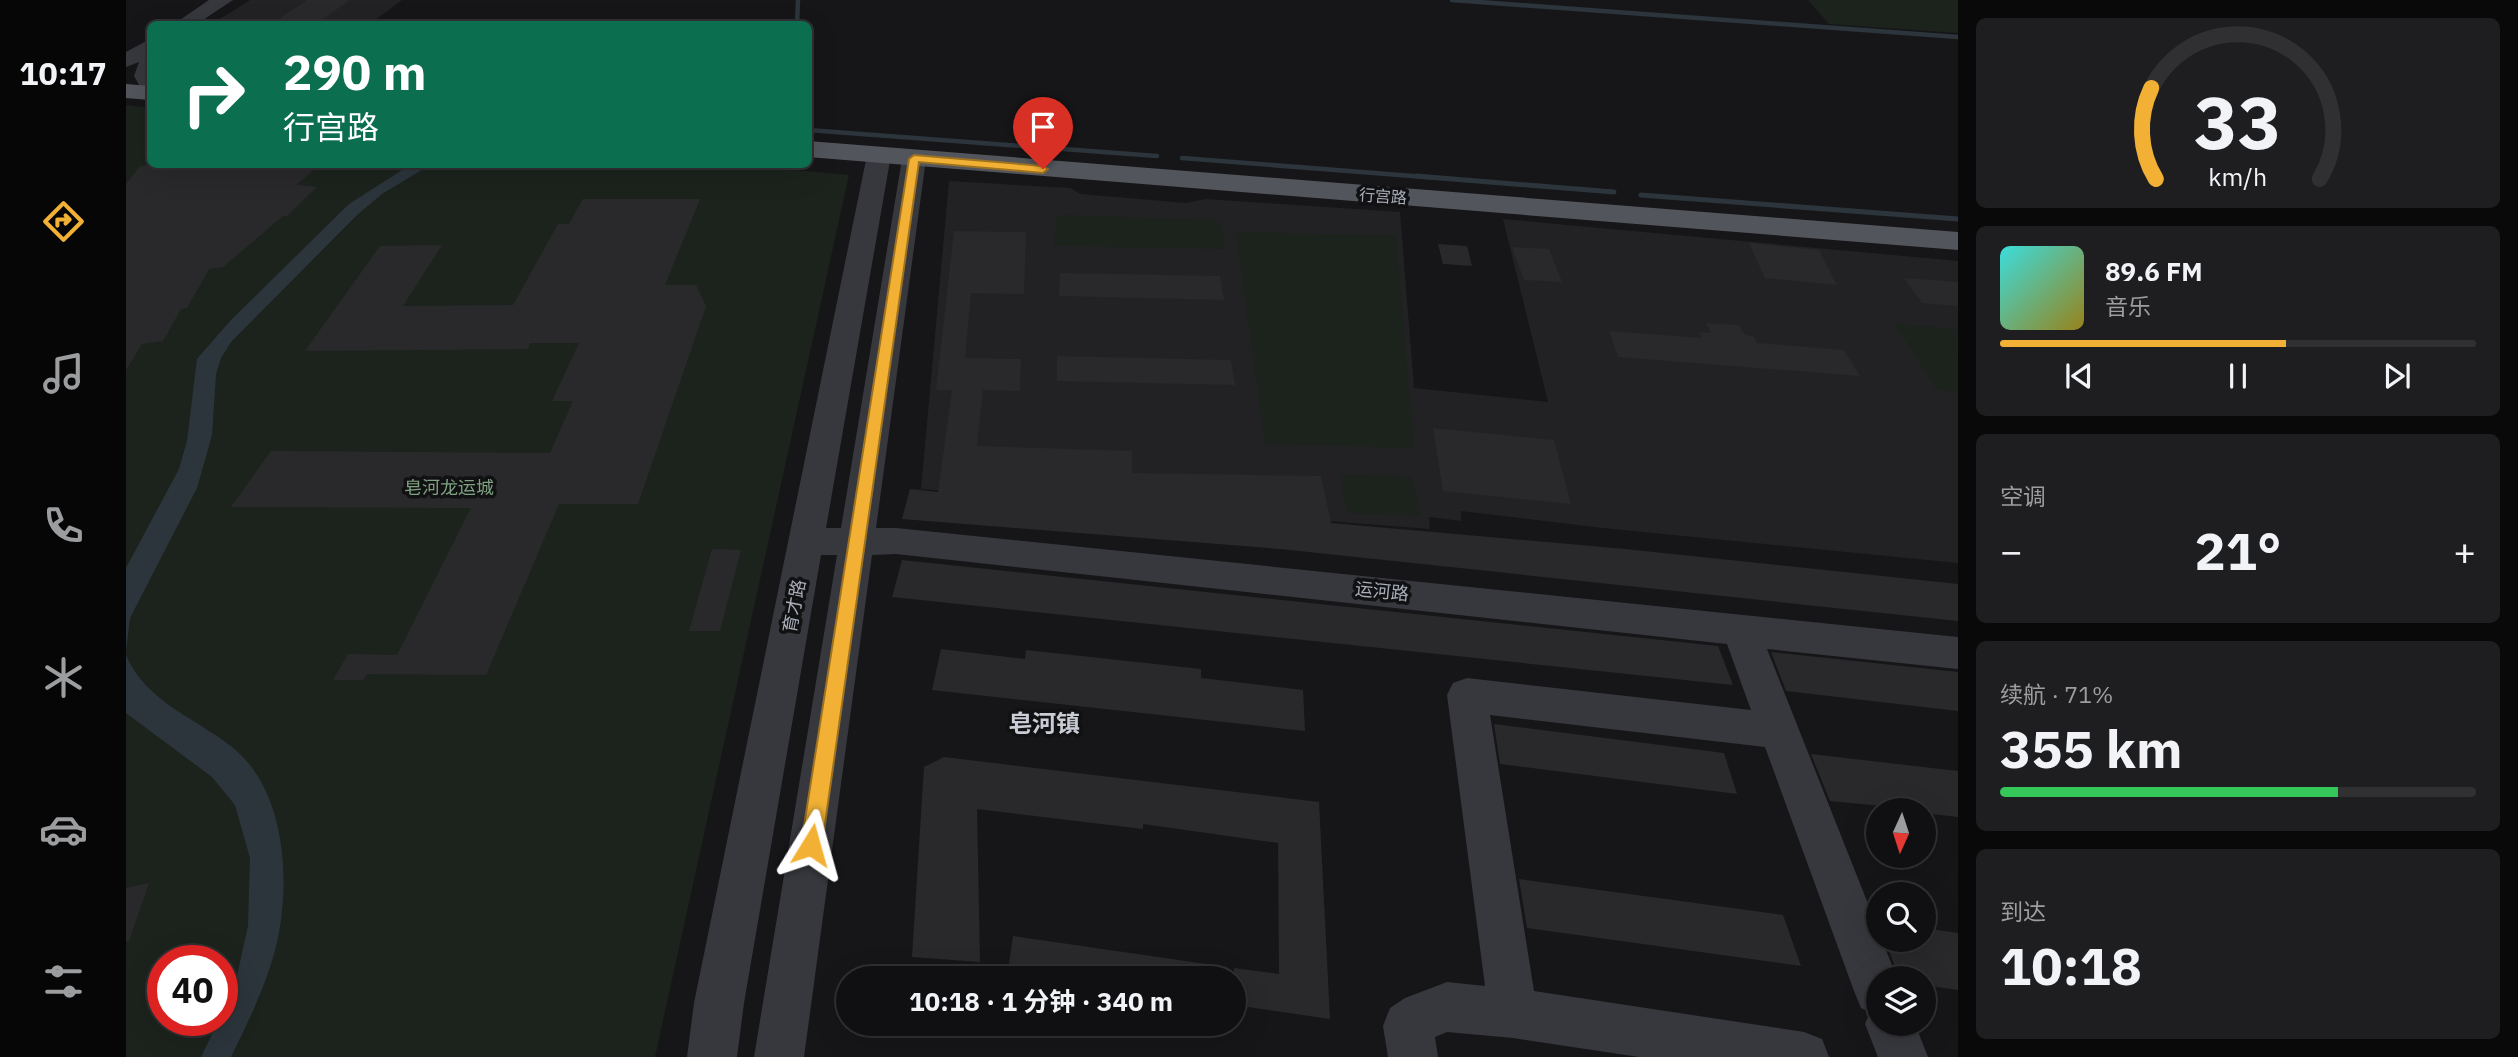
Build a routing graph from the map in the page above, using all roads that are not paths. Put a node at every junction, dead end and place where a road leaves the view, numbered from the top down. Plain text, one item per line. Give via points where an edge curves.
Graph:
1 (223, 0) edge
2 (189, 21) edge
3 (147, 46) edge
4 (147, 47) edge
5 (126, 55) edge
6 (126, 61) edge
7 (126, 91) edge
8 (147, 93) edge
9 (812, 149) edge
10 (896, 157) junction
11 (1958, 241) edge
12 (857, 541) junction
13 (806, 542) junction
14 (1740, 628) junction
15 (1958, 653) edge
16 (1779, 731) junction
17 (1868, 966) edge
18 (1513, 1013) junction
19 (1895, 1036) edge
20 (712, 1057) edge
21 (779, 1057) edge
22 (1413, 1057) edge
23 (1804, 1057) edge
24 (1903, 1057) edge

1 - 2 street
3 - 5 street
4 - 6 street
7 - 8 main road
9 - 10 main road, 行宫路
10 - 11 main road, 行宫路
10 - 12 street
10 - 13 street, 育才路
12 - 13 street, 运河路
12 - 14 street, 运河路 via 896,541
12 - 21 street
13 - 20 street, 育才路
14 - 15 street, 运河路
14 - 16 street
16 - 17 street
16 - 18 street via 1467,695
18 - 22 street via 1447,1007 1423,1016 1408,1026
18 - 23 street
19 - 24 street

